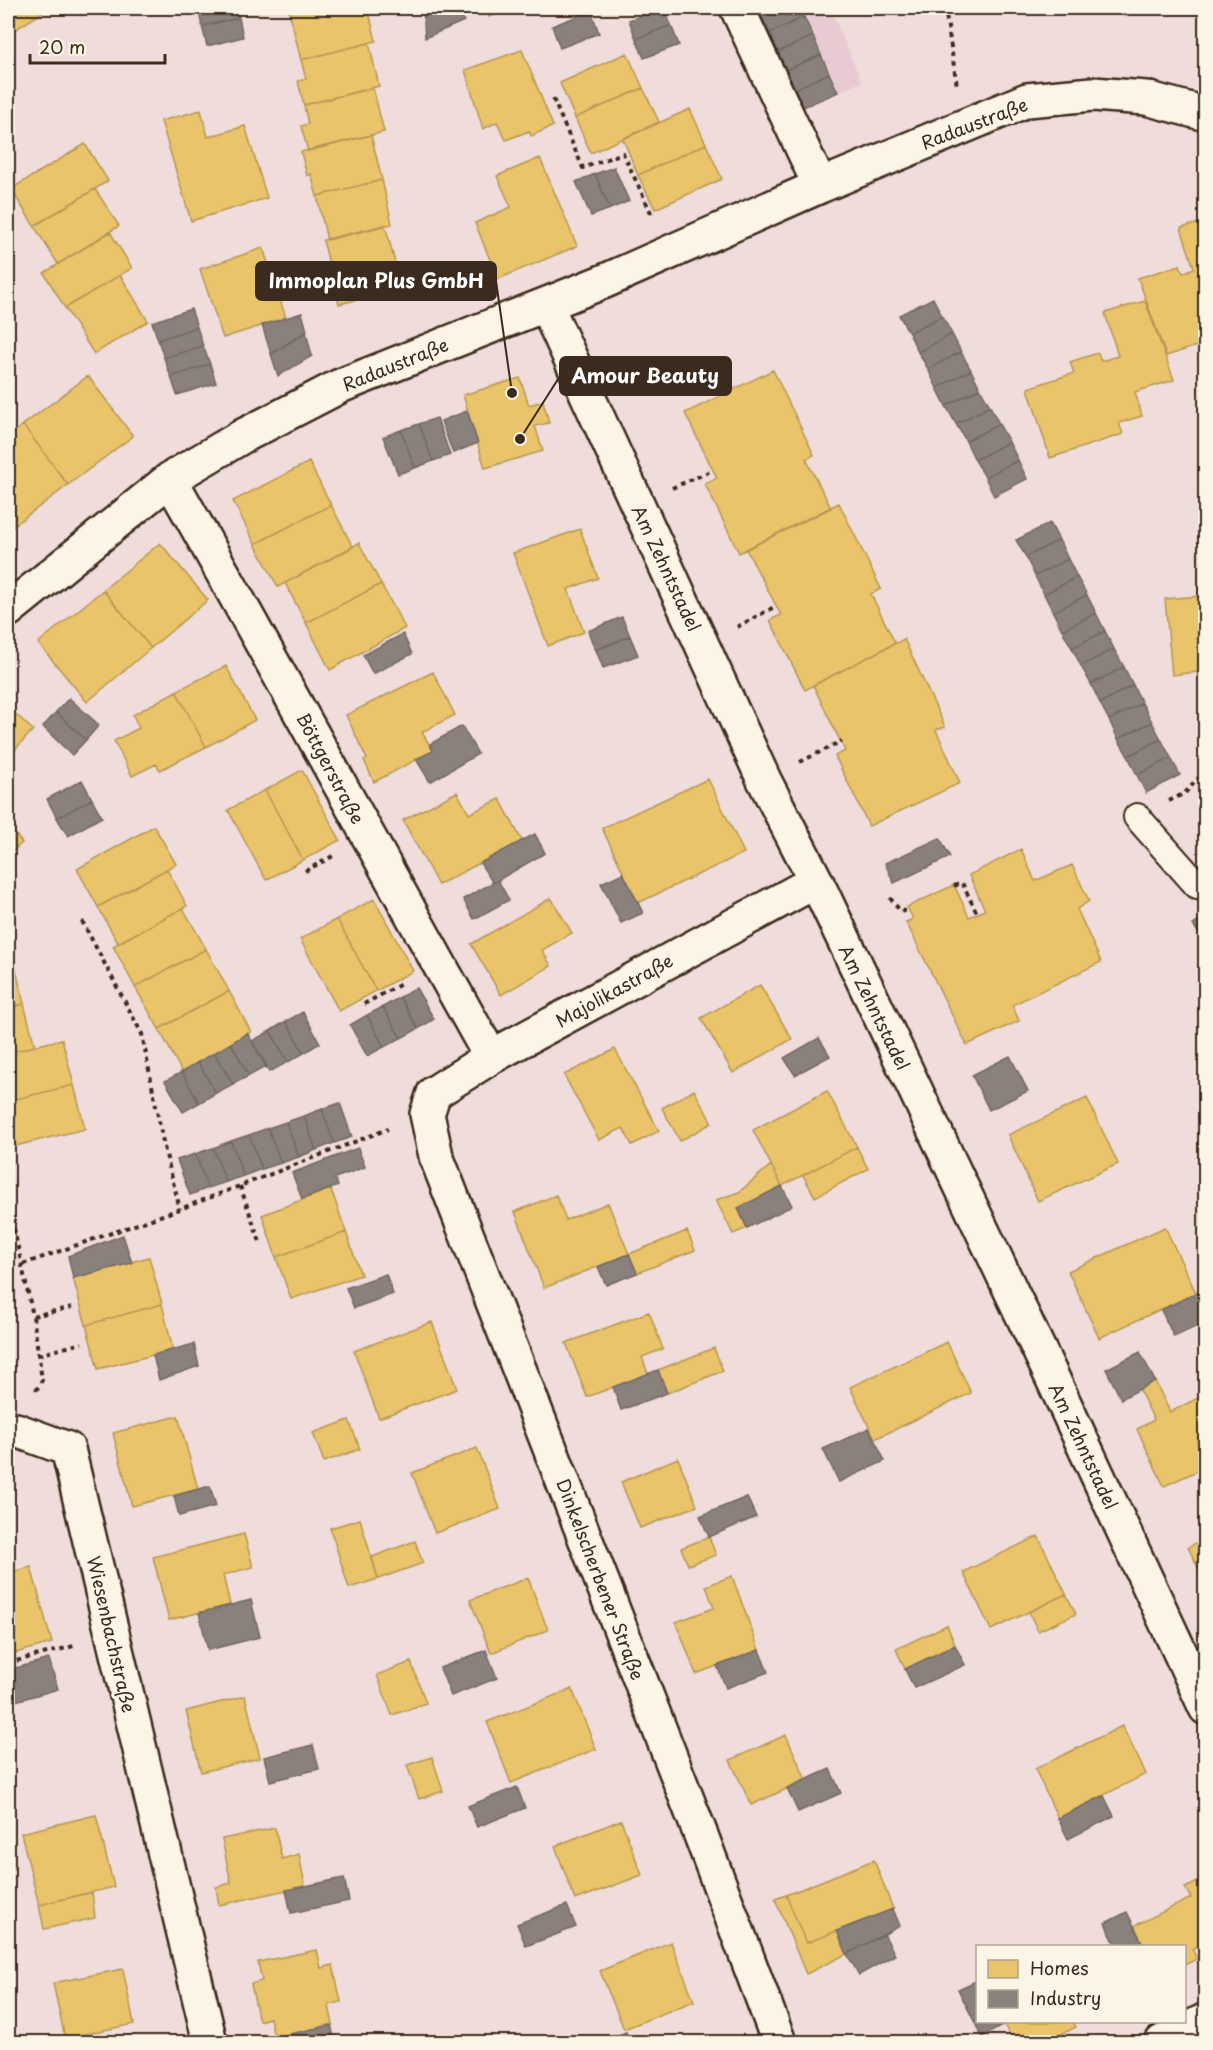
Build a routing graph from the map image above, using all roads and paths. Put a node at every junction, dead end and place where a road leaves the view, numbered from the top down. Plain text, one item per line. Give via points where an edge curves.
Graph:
1 (737, 8) edge
2 (945, 8) edge
3 (1010, 8) edge
4 (1039, 8) edge
5 (553, 99) dead end
6 (1206, 114) edge
7 (963, 125) junction
8 (820, 186) junction
9 (670, 253) junction
10 (546, 305) junction
11 (170, 479) junction
12 (8, 610) edge
13 (842, 741) dead end
14 (1206, 770) edge
15 (764, 780) junction
16 (1137, 817) joint
17 (1206, 880) edge
18 (816, 881) junction
19 (954, 886) dead end
20 (890, 898) dead end
21 (908, 909) dead end
22 (977, 914) dead end
23 (82, 921) dead end
24 (491, 1057) junction
25 (427, 1114) junction
26 (240, 1186) junction
27 (8, 1202) edge
28 (180, 1209) junction
29 (261, 1245) dead end
30 (23, 1264) junction
31 (72, 1307) dead end
32 (33, 1316) junction
33 (82, 1343) dead end
34 (38, 1355) junction
35 (16, 1430) joint
36 (113, 1636) junction
37 (8, 1663) edge
38 (1206, 1708) edge
39 (1206, 2020) edge
40 (210, 2043) edge
41 (778, 2043) edge
42 (1162, 2043) edge

1 - 8 street
2 - 7 path
3 - 4 path via 1038,12
5 - 9 path via 583,168 623,153
6 - 7 street, Radaustraße via 1146,98 1093,94 1027,100
7 - 8 street, Radaustraße
8 - 9 street, Radaustraße
9 - 10 street, Radaustraße
10 - 11 street, Radaustraße via 340,386
10 - 15 street, Am Zehntstadel
11 - 12 street, Radaustraße
11 - 24 street, Böttgerstraße
13 - 15 path
14 - 16 path via 1185,793
15 - 18 street, Am Zehntstadel
16 - 17 lane via 1197,885
18 - 24 street, Majolikastraße
18 - 38 street, Am Zehntstadel
19 - 22 path via 962,883
20 - 21 path via 901,912
23 - 28 path via 142,1034
24 - 25 street, Majolikastraße via 434,1094
25 - 26 path
25 - 41 street, Dinkelscherbener Straße via 435,1156 702,1838
26 - 28 path
26 - 29 path
27 - 30 path
28 - 30 path
30 - 32 path
31 - 32 path
32 - 34 path
33 - 34 path
34 - 35 path via 42,1380
35 - 36 street, Wiesenbachstraße via 68,1449
36 - 37 path
36 - 40 street, Wiesenbachstraße
39 - 42 street

